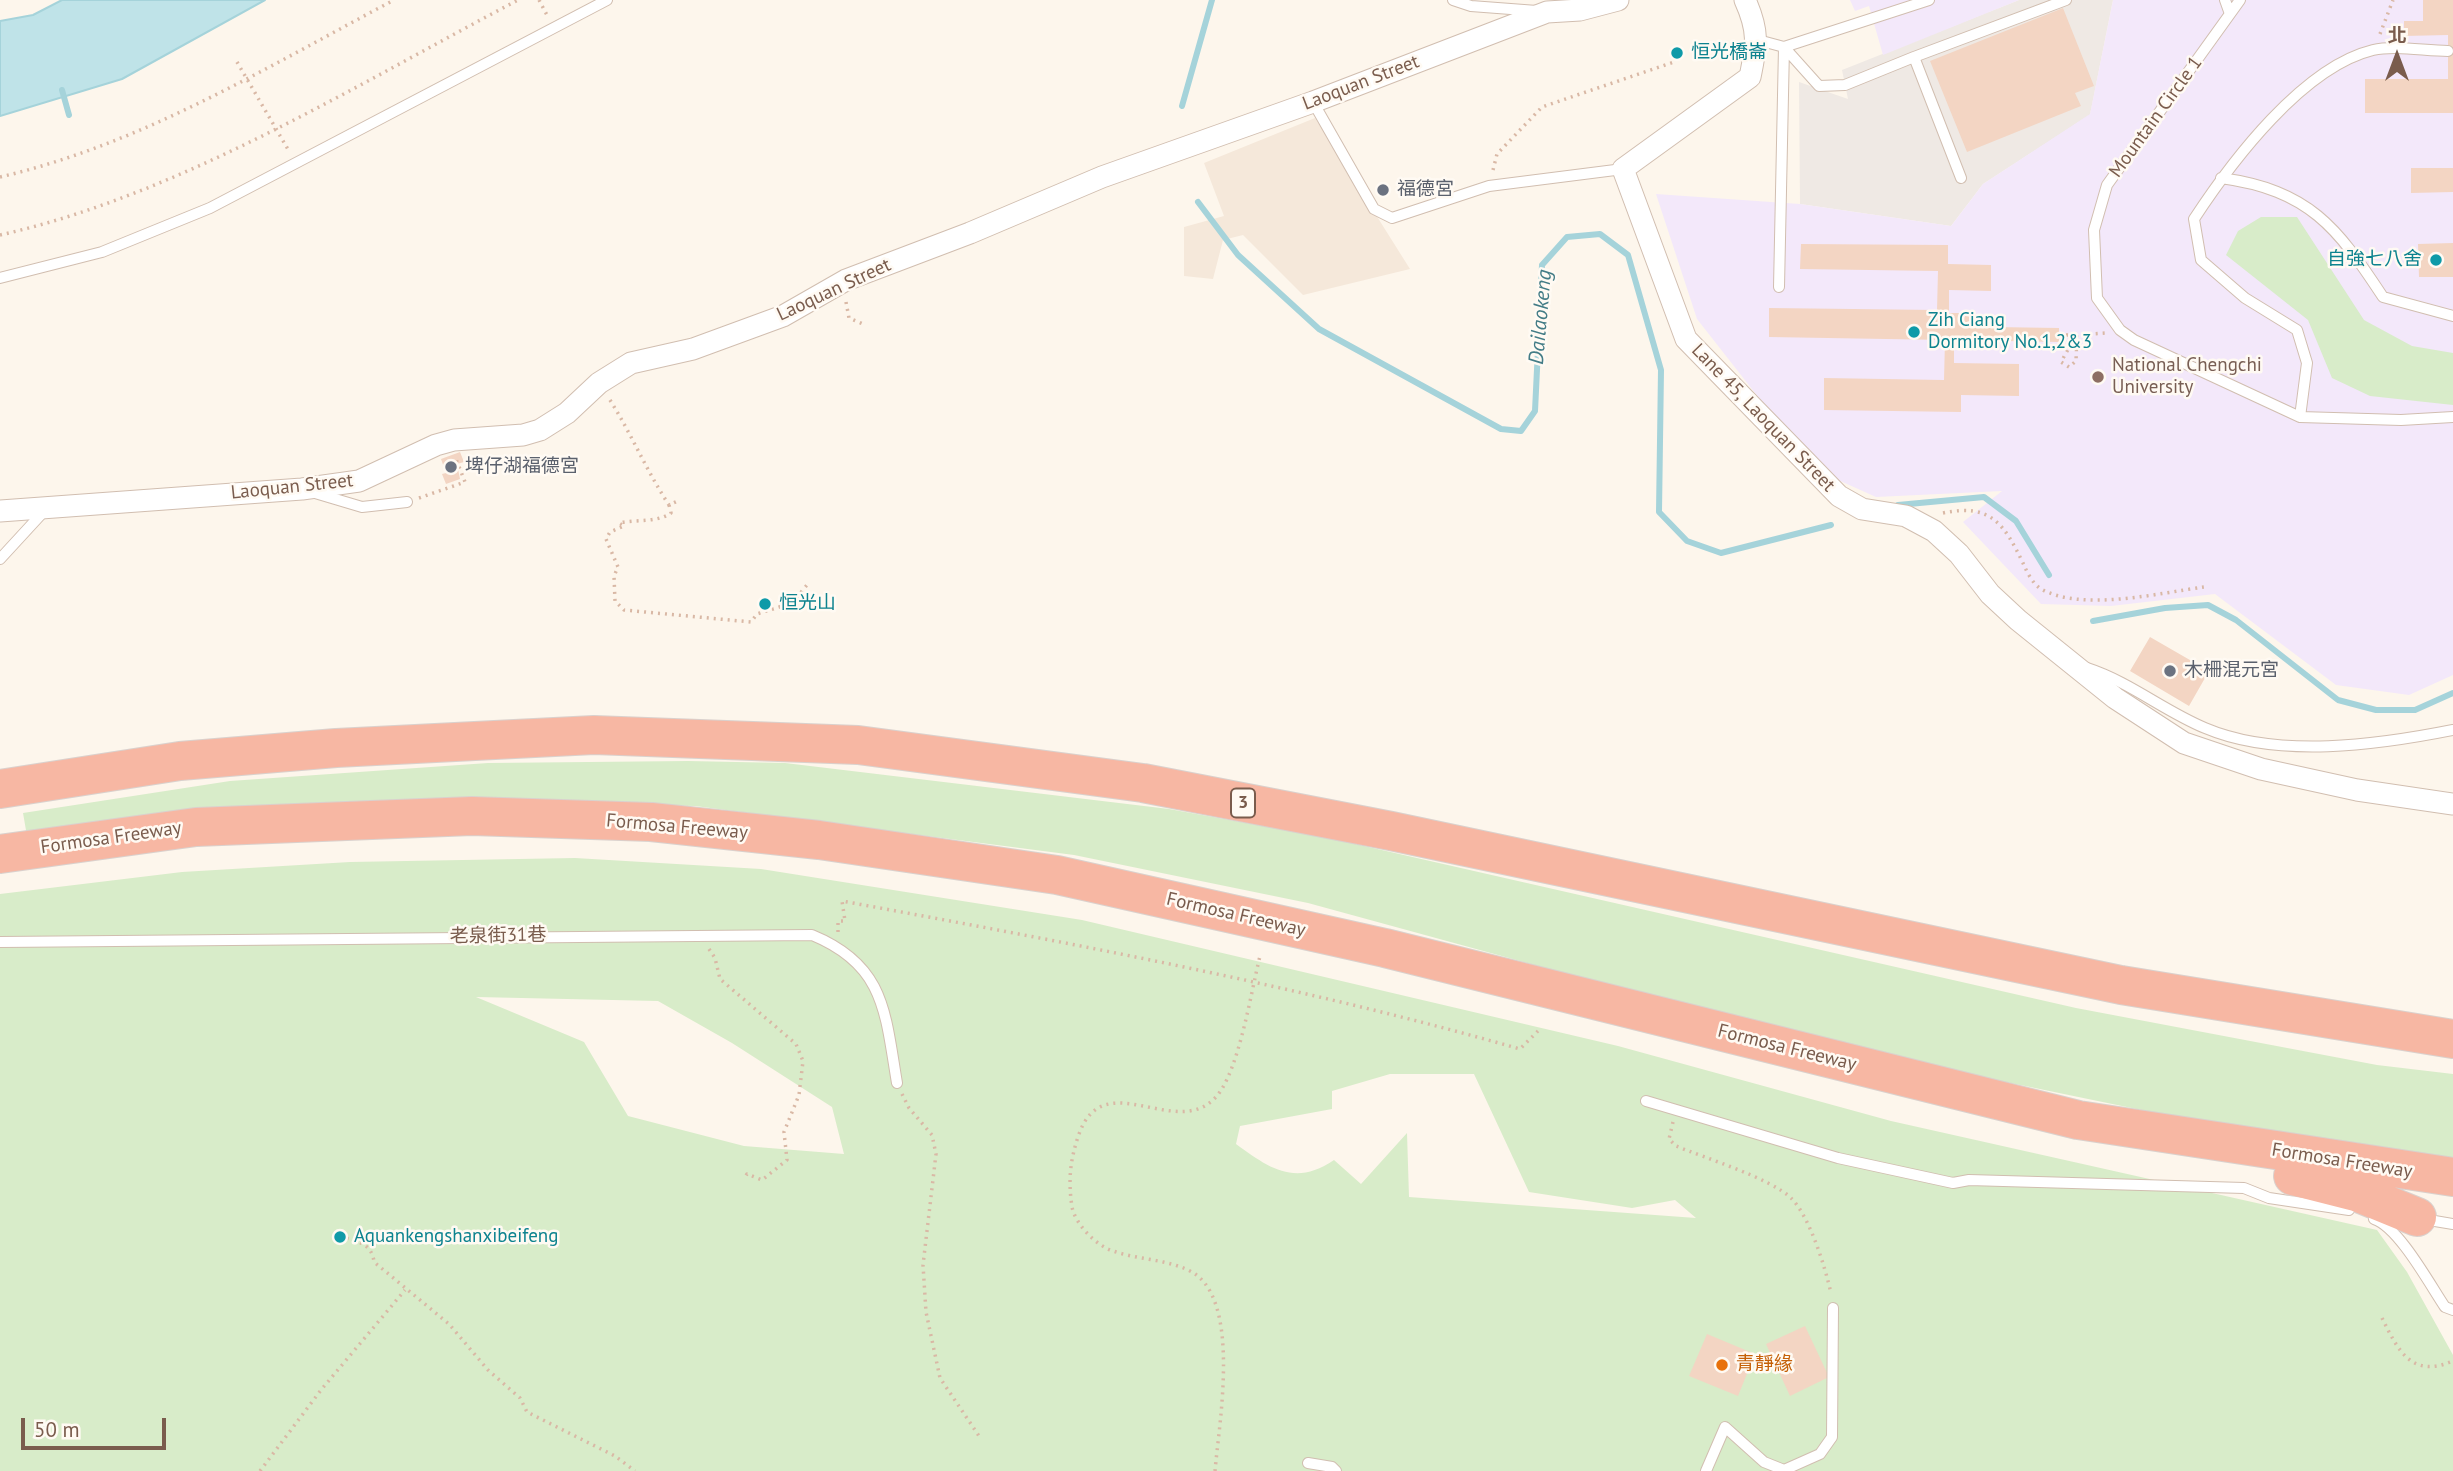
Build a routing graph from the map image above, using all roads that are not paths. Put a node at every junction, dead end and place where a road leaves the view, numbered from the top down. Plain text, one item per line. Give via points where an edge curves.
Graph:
1 (607, 0) edge
2 (1453, 0) edge
3 (1618, 0) edge
4 (1745, 0) edge
5 (1929, 0) edge
6 (2066, 0) edge
7 (2225, 0) edge
8 (2239, 0) edge
9 (1547, 12) junction
10 (2230, 14) junction
11 (1758, 40) junction
12 (1784, 47) junction
13 (2448, 51) dead end
14 (1914, 57) junction
15 (1313, 102) junction
16 (1623, 169) junction
17 (1962, 178) dead end
18 (2221, 178) junction
19 (0, 278) edge
20 (1779, 287) dead end
21 (2453, 316) edge
22 (2453, 416) edge
23 (2300, 417) junction
24 (302, 489) junction
25 (407, 502) road end
26 (48, 507) junction
27 (0, 511) edge
28 (0, 559) edge
29 (2071, 663) junction
30 (2453, 730) edge
31 (9, 787) edge
32 (2453, 804) edge
33 (15, 852) edge
34 (0, 942) edge
35 (2453, 1039) edge
36 (897, 1083) road end
37 (1646, 1101) dead end
38 (2078, 1120) junction
39 (2453, 1177) edge
40 (2356, 1212) dead end
41 (2368, 1217) dead end
42 (2435, 1221) edge
43 (1833, 1308) road end
44 (2453, 1310) edge
45 (1308, 1463) dead end
46 (1336, 1471) edge
47 (1706, 1471) edge

1 - 19 lane via 209,208 102,252
2 - 9 lane via 1471,6
3 - 9 street, Laoquan Street via 1580,10
4 - 11 street
5 - 12 lane
6 - 14 lane
7 - 10 lane
8 - 10 lane, Mountain Circle 1
9 - 15 street, Laoquan Street
10 - 23 lane, Mountain Circle 1 via 2107,185 2094,230 2097,299 2134,341
11 - 12 lane
11 - 16 street via 1751,77
12 - 14 lane via 1819,86 1845,85
12 - 20 lane
13 - 18 lane via 2375,50 2337,64 2310,83 2257,135
14 - 17 lane
15 - 16 lane via 1374,209 1392,218 1489,186
15 - 24 street, Laoquan Street via 1102,177 834,286 783,316 692,349 631,363 540,430 454,440 359,481
16 - 29 street, Lane 45, Laoquan Street via 1686,339 1839,496 1862,509 1897,516 1934,531 1990,594
18 - 21 lane via 2262,183 2312,209 2350,247 2383,298
18 - 23 lane via 2194,219 2201,260 2245,298 2297,330 2307,363
22 - 23 lane via 2401,420
24 - 25 lane via 362,507
24 - 26 street, Laoquan Street
26 - 27 street, Laoquan Street
26 - 28 lane
29 - 30 lane via 2113,676 2204,728 2243,740 2367,744
29 - 32 street via 2184,743 2261,769
31 - 35 highway, 3 via 180,761 363,746 594,735 859,745 1143,783 2121,985
33 - 38 highway, Formosa Freeway via 196,827 472,816 651,822 819,840 1057,875 1357,942
34 - 36 lane, 老泉街31巷 via 812,935 838,946 872,980 886,1017
37 - 40 lane via 1838,1158 1953,1183 2244,1188 2269,1198
38 - 39 highway, Formosa Freeway
38 - 42 highway via 2356,1192
41 - 44 lane via 2381,1221 2399,1240 2445,1307
43 - 47 lane via 1832,1437 1820,1454 1784,1470 1764,1462 1725,1427
45 - 46 lane

